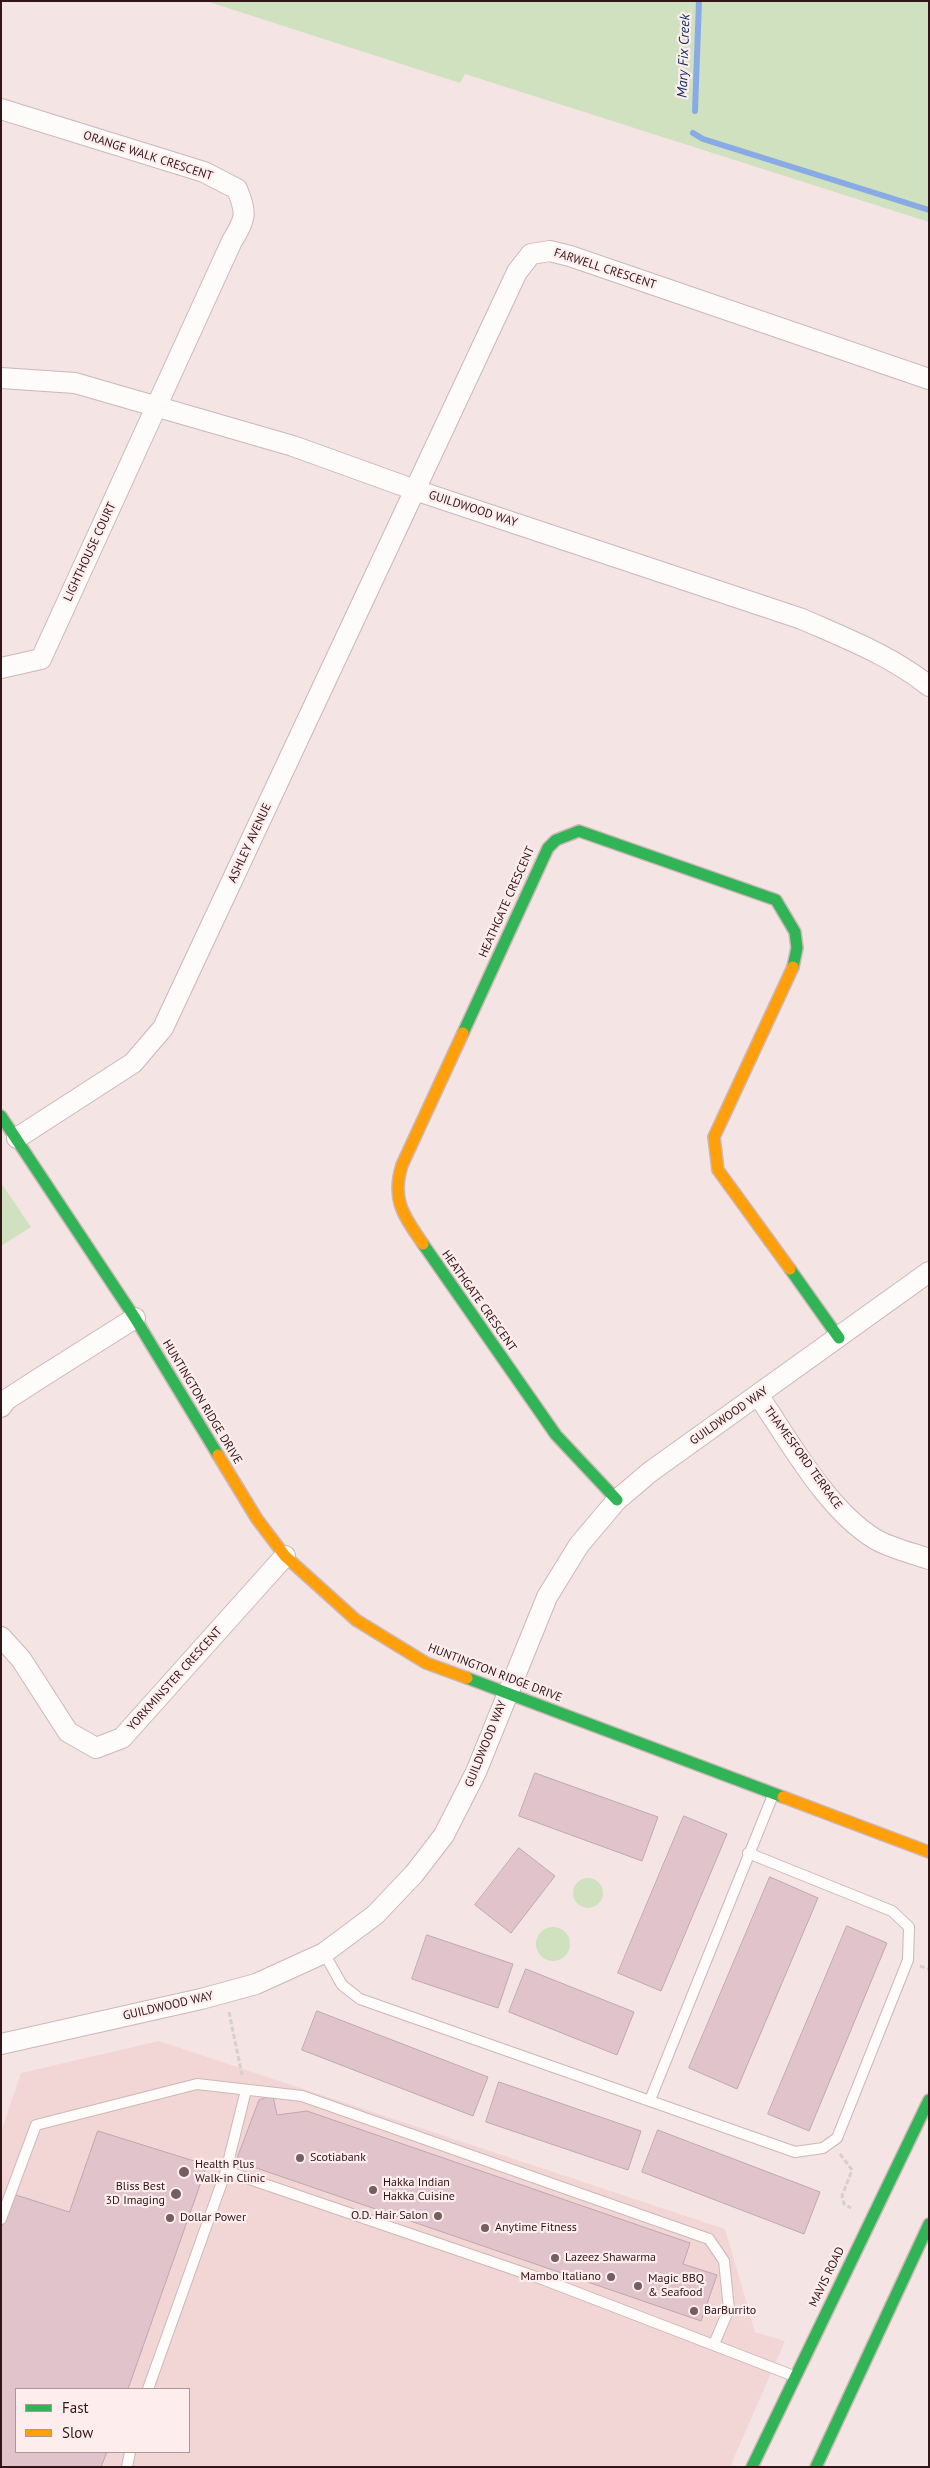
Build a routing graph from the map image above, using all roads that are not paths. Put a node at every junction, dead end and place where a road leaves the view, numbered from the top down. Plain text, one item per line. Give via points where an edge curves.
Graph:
1 (1, 109) edge
2 (1, 378) edge
3 (929, 379) edge
4 (156, 407) junction
5 (416, 490) junction
6 (1, 668) edge
7 (925, 676) edge
8 (1, 1116) edge
9 (17, 1138) junction
10 (929, 1272) edge
11 (135, 1318) junction
12 (838, 1338) junction
13 (758, 1395) junction
14 (1, 1407) edge
15 (617, 1500) junction
16 (285, 1556) junction
17 (929, 1559) edge
18 (1, 1637) edge
19 (506, 1693) junction
20 (774, 1794) junction
21 (929, 1852) edge
22 (748, 1853) junction
23 (324, 1953) junction
24 (1, 2044) edge
25 (246, 2090) junction
26 (650, 2100) junction
27 (929, 2100) edge
28 (226, 2171) junction
29 (1, 2219) edge
30 (929, 2224) edge
31 (714, 2344) junction
32 (795, 2376) junction
33 (148, 2388) edge
34 (130, 2453) edge
35 (127, 2467) edge
36 (752, 2467) edge
37 (816, 2467) edge

1 - 4 street, ORANGE WALK CRESCENT via 204,172 237,189 244,208 244,222 232,241
2 - 4 street, GUILDWOOD WAY via 75,383
3 - 5 street, FARWELL CRESCENT via 570,256 550,250 531,254 517,272
4 - 5 street, GUILDWOOD WAY via 293,446
4 - 6 street, LIGHTHOUSE COURT via 41,659
5 - 7 street, GUILDWOOD WAY via 802,619
5 - 9 street, ASHLEY AVENUE via 163,1028 134,1063
8 - 9 street, HUNTINGTON RIDGE DRIVE
9 - 11 street, HUNTINGTON RIDGE DRIVE
10 - 12 street, GUILDWOOD WAY
11 - 14 street via 6,1400
11 - 16 street, HUNTINGTON RIDGE DRIVE via 257,1518
12 - 13 street, GUILDWOOD WAY
12 - 15 street, HEATHGATE CRESCENT via 718,1170 714,1137 793,969 799,948 793,925 776,900 579,832 562,836 546,847 402,1165 395,1185 396,1199 411,1226 556,1435
13 - 15 street, GUILDWOOD WAY via 650,1472
13 - 17 street, THAMESFORD TERRACE via 851,1523 877,1540
15 - 19 street, GUILDWOOD WAY via 579,1545 547,1596
16 - 18 street, YORKMINSTER CRESCENT via 122,1738 96,1748 68,1732 21,1659
16 - 19 street, HUNTINGTON RIDGE DRIVE via 356,1620 426,1663
19 - 20 street, HUNTINGTON RIDGE DRIVE
19 - 23 street, GUILDWOOD WAY via 476,1772 444,1835 414,1874 374,1915
20 - 21 street, HUNTINGTON RIDGE DRIVE
20 - 22 lane
22 - 26 lane
22 - 26 lane via 892,1911 909,1927 908,1960 837,2138 822,2148 795,2152
23 - 24 street, GUILDWOOD WAY via 256,1984
23 - 26 lane via 342,1985 360,1999
25 - 28 lane
25 - 29 lane via 197,2084 36,2125
25 - 31 lane via 302,2096 709,2239 724,2261 729,2309
27 - 32 street, MAVIS ROAD
28 - 31 lane via 542,2279
28 - 33 lane
30 - 37 street
31 - 32 lane
32 - 36 street, MAVIS ROAD
34 - 35 lane

